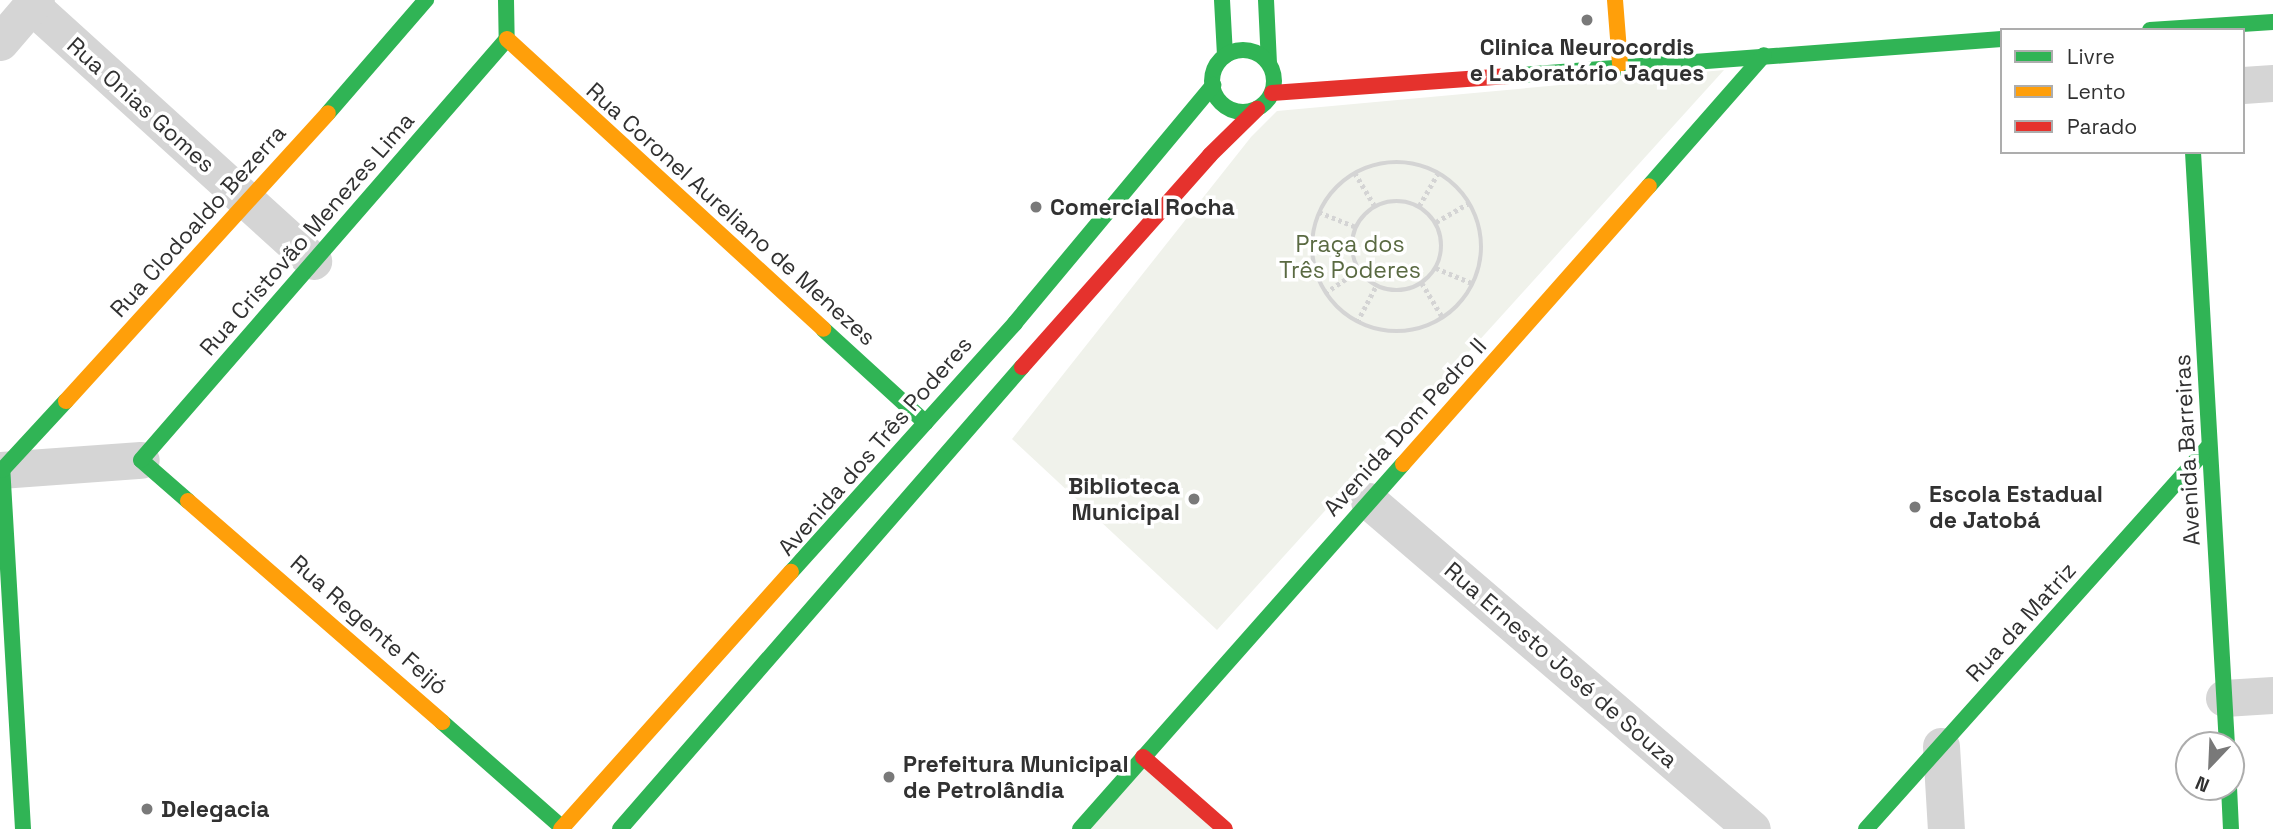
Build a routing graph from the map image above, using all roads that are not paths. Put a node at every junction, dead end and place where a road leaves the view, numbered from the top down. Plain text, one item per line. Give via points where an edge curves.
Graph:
1 (426, 0) edge
2 (506, 0) edge
3 (1222, 0) edge
4 (1266, 0) edge
5 (1615, 0) edge
6 (34, 3) edge
7 (2273, 22) edge
8 (2198, 28) edge
9 (507, 39) junction
10 (2000, 40) edge
11 (0, 42) edge
12 (1764, 55) junction
13 (1226, 56) junction
14 (1269, 63) junction
15 (1619, 64) junction
16 (2273, 83) edge
17 (1213, 85) junction
18 (2245, 85) edge
19 (1272, 93) junction
20 (1257, 109) junction
21 (2193, 154) edge
22 (249, 203) junction
23 (313, 261) junction
24 (926, 423) junction
25 (2209, 446) junction
26 (141, 460) junction
27 (1, 470) edge
28 (1369, 501) junction
29 (719, 687) junction
30 (2273, 695) edge
31 (2224, 698) junction
32 (2226, 731) edge
33 (1941, 746) junction
34 (1143, 757) junction
35 (2230, 801) edge
36 (23, 829) edge
37 (562, 829) edge
38 (620, 829) edge
39 (1080, 829) edge
40 (1225, 829) edge
41 (1752, 829) edge
42 (1866, 829) edge
43 (1946, 829) edge
44 (2231, 829) edge

1 - 22 street, Rua Clodoaldo Bezerra
2 - 9 street
3 - 13 street
4 - 14 street
5 - 15 street
6 - 11 street
6 - 22 street, Rua Onias Gomes
7 - 8 street
9 - 23 street, Rua Cristovão Menezes Lima
9 - 24 street, Rua Coronel Aureliano de Menezes
10 - 12 street
12 - 15 street
12 - 28 street, Avenida Dom Pedro II
13 - 14 street via 1248,51
13 - 17 street via 1213,72
14 - 19 street via 1274,77
15 - 19 street
16 - 18 street
17 - 20 street via 1217,99 1229,108
17 - 24 street, Avenida dos Três Poderes
19 - 20 street
20 - 29 street, Avenida dos Três Poderes via 1210,155 978,417
21 - 25 street, Avenida Barreiras
22 - 23 street, Rua Onias Gomes
22 - 27 street, Rua Clodoaldo Bezerra
23 - 26 street, Rua Cristovão Menezes Lima
24 - 29 street, Avenida dos Três Poderes
25 - 31 street, Avenida Barreiras
25 - 33 street, Rua da Matriz
26 - 27 street
26 - 37 street, Rua Regente Feijó
27 - 36 street
28 - 34 street, Avenida Dom Pedro II
28 - 41 street, Rua Ernesto José de Souza
29 - 37 street, Avenida dos Três Poderes
29 - 38 street, Avenida dos Três Poderes
30 - 31 street
31 - 32 street, Avenida Barreiras
33 - 42 street, Rua da Matriz
33 - 43 street
34 - 39 street, Avenida Dom Pedro II
34 - 40 street
35 - 44 street

